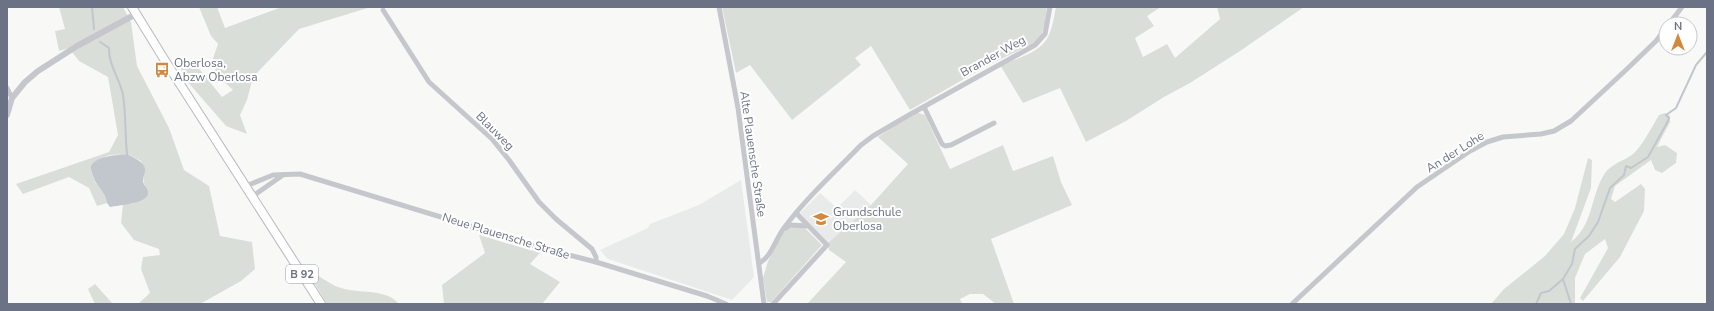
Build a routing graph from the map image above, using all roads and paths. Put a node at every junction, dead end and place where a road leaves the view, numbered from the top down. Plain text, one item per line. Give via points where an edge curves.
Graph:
1 (719, 7) edge
2 (1050, 7) edge
3 (1682, 7) edge
4 (134, 10) edge
5 (383, 10) dead end
6 (1675, 16) edge
7 (1658, 38) edge
8 (7, 88) edge
9 (12, 98) junction
10 (924, 107) junction
11 (7, 115) edge
12 (994, 123) dead end
13 (286, 173) junction
14 (246, 186) junction
15 (253, 196) junction
16 (796, 213) junction
17 (808, 226) junction
18 (782, 230) junction
19 (596, 262) junction
20 (759, 263) junction
21 (321, 304) edge
22 (726, 304) edge
23 (764, 304) edge
24 (773, 304) edge
25 (1292, 304) edge

1 - 20 street, Alte Plauensche Straße via 738,108
2 - 10 street, Brander Weg via 1045,34 1035,45
3 - 6 street
4 - 9 street via 38,71
4 - 14 main road, B 92
5 - 19 street, Blauweg via 429,82 492,139 539,202 592,248
7 - 25 street, An der Lohe via 1571,121 1554,131 1503,137 1488,142 1470,151 1417,187
8 - 9 street
9 - 11 street
10 - 12 street via 945,146
10 - 16 street, Brander Weg via 861,145
13 - 14 street, Neue Plauensche Straße via 266,177
13 - 15 street
13 - 19 street, Neue Plauensche Straße via 310,176 542,248
14 - 15 main road, B 92
15 - 21 main road, B 92
16 - 17 street
16 - 18 street, Brander Weg
17 - 18 street via 790,225
17 - 24 street via 827,245
18 - 20 street, Brander Weg via 767,256
19 - 22 street, Neue Plauensche Straße
20 - 23 street, Alte Plauensche Straße

